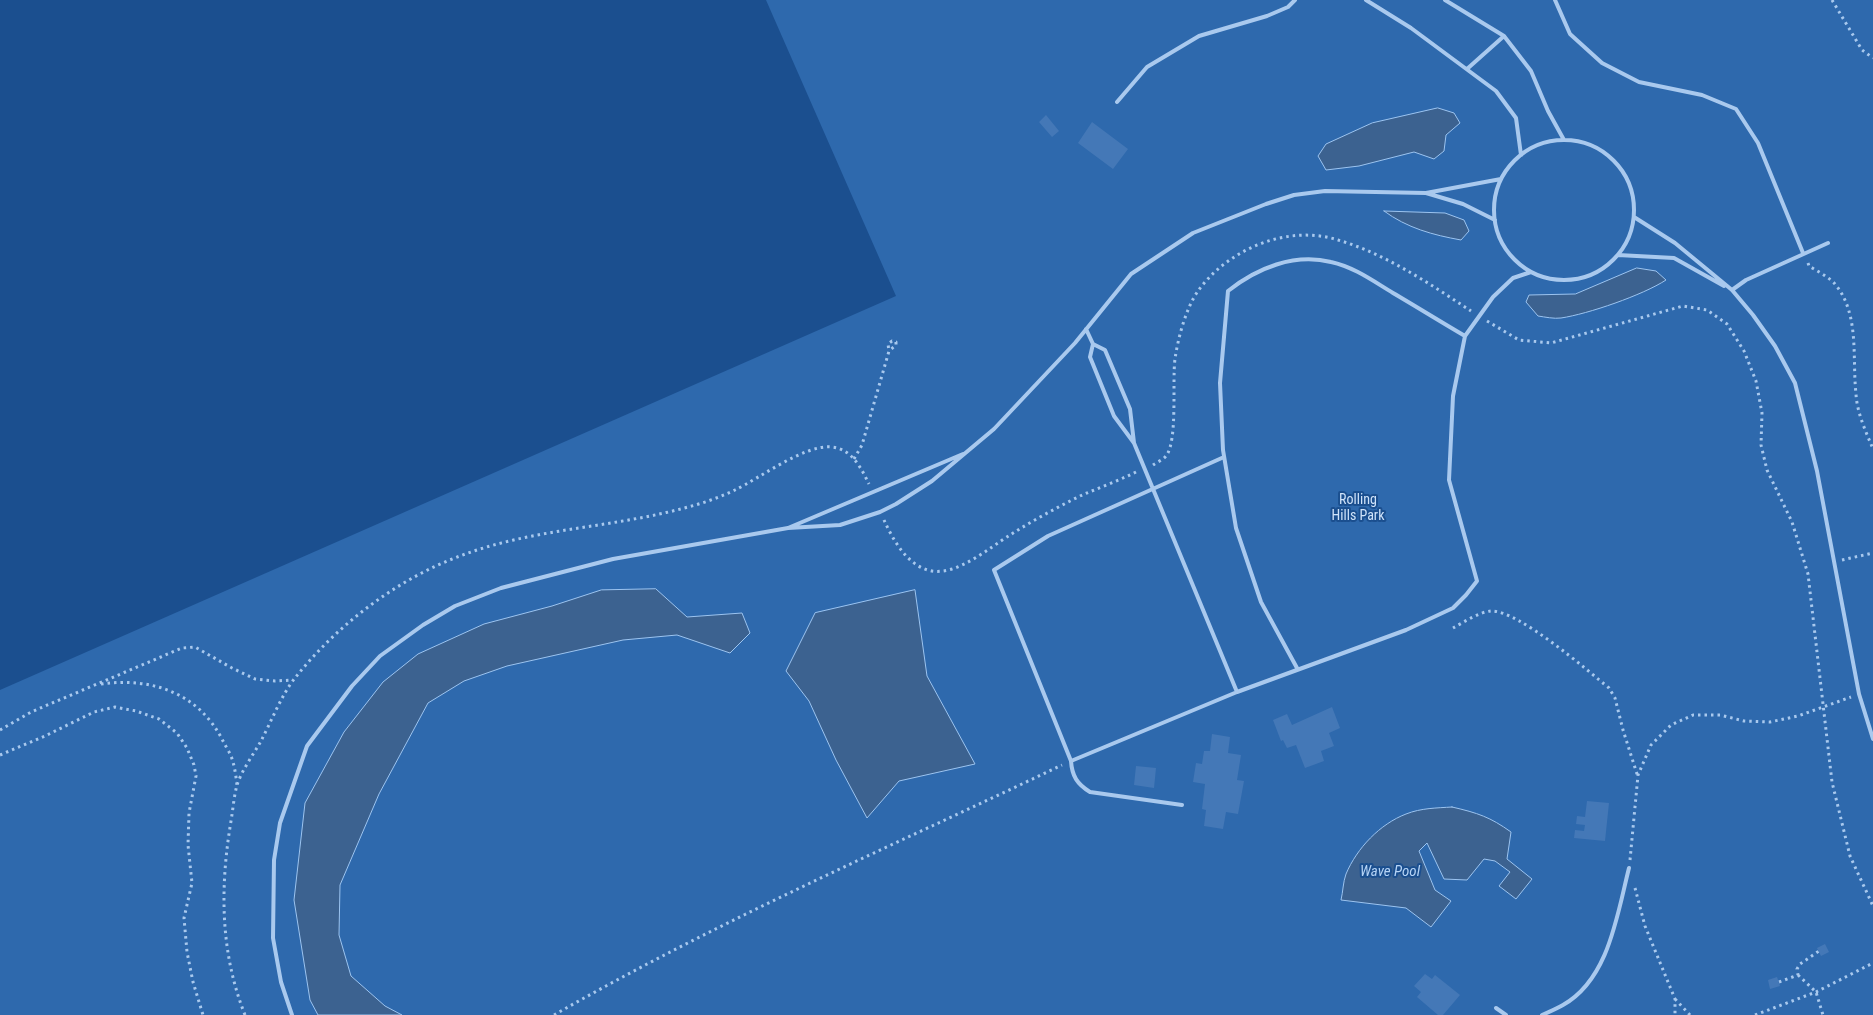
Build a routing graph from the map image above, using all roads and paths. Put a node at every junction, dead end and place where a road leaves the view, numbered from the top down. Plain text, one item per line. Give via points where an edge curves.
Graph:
1 (1295, 0) edge
2 (1366, 0) edge
3 (1444, 0) edge
4 (1554, 0) edge
5 (1832, 0) edge
6 (1504, 36) junction
7 (1873, 58) edge
8 (1467, 69) junction
9 (1117, 102) dead end
10 (1564, 140) junction
11 (1521, 155) junction
12 (1501, 179) junction
13 (1426, 193) junction
14 (1634, 217) junction
15 (1494, 220) junction
16 (1828, 242) dead end
17 (1802, 253) junction
18 (1618, 255) junction
19 (1531, 272) junction
20 (1732, 290) junction
21 (1478, 316) junction
22 (1086, 329) junction
23 (1465, 336) junction
24 (1093, 344) junction
25 (889, 351) dead end
26 (1134, 443) junction
27 (1873, 449) edge
28 (963, 454) junction
29 (1224, 457) junction
30 (854, 459) junction
31 (1144, 468) junction
32 (1153, 489) junction
33 (873, 493) junction
34 (880, 512) junction
35 (788, 528) junction
36 (1873, 553) edge
37 (1834, 562) junction
38 (1453, 628) dead end
39 (1297, 668) junction
40 (293, 680) junction
41 (97, 684) junction
42 (1237, 692) junction
43 (1859, 694) junction
44 (1824, 707) junction
45 (0, 730) edge
46 (1873, 739) edge
47 (0, 755) edge
48 (1071, 761) junction
49 (1638, 775) junction
50 (237, 785) junction
51 (1182, 805) dead end
52 (1630, 868) joint
53 (1635, 887) dead end
54 (1873, 906) edge
55 (1819, 951) dead end
56 (1873, 963) edge
57 (1798, 975) junction
58 (1779, 982) dead end
59 (1816, 992) junction
60 (1675, 999) junction
61 (1496, 1008) dead end
62 (203, 1015) edge
63 (245, 1015) edge
64 (292, 1015) edge
65 (554, 1015) edge
66 (1506, 1015) edge
67 (1542, 1015) edge
68 (1675, 1015) edge
69 (1690, 1015) edge
70 (1754, 1015) edge
71 (1823, 1015) edge

1 - 9 lane via 1288,7 1267,16 1199,36 1147,67
2 - 8 lane
3 - 6 lane
4 - 17 lane via 1570,34 1602,63 1639,82 1702,95 1736,108 1758,143
5 - 7 path via 1862,50
6 - 8 lane
6 - 10 lane via 1531,71
8 - 11 lane via 1496,91 1516,118
10 - 11 lane via 1541,144
10 - 14 lane via 1587,144 1608,155 1623,172 1632,194
11 - 12 lane
12 - 13 lane
12 - 15 lane via 1495,199
13 - 15 lane via 1463,204
13 - 22 lane via 1325,192 1294,195 1193,233 1131,274
14 - 18 lane
14 - 20 lane via 1675,243
15 - 19 lane via 1509,252
16 - 17 lane
17 - 20 lane
17 - 27 path via 1810,266 1834,283 1847,305 1854,342 1856,396
18 - 19 lane via 1600,270 1577,279 1553,279
18 - 20 lane via 1674,258
19 - 21 lane via 1513,278
20 - 37 lane via 1775,346 1795,383 1817,471
21 - 23 lane
21 - 31 path via 1428,282 1367,250 1338,239 1291,236 1254,246 1234,256 1214,272 1197,292 1182,326 1175,360 1172,443 1166,456
21 - 44 path via 1520,340 1551,343 1683,306 1707,310 1727,324 1756,381 1762,413 1761,445 1767,470 1792,522 1808,574
22 - 24 lane
22 - 28 lane via 994,429
23 - 29 lane via 1356,271 1332,262 1286,261 1261,270 1228,291 1220,382
23 - 39 lane via 1453,396 1449,480 1477,581 1453,608 1406,630
24 - 26 lane via 1090,357 1114,416
24 - 26 lane via 1105,350 1130,409
25 - 30 path via 862,445
26 - 31 lane
28 - 33 lane
28 - 34 lane via 932,482
29 - 32 lane
29 - 39 lane via 1236,528 1261,602
30 - 33 path
30 - 40 path via 833,447 814,449 735,490 688,508 522,539 460,555 400,584 364,610
31 - 32 lane
31 - 34 path via 1080,497 953,568 934,571 915,564 897,545
32 - 42 lane
32 - 48 lane via 1048,536 994,570
33 - 35 lane
34 - 35 lane via 840,525
35 - 64 lane via 614,559 501,588 455,606 380,656 352,686 308,746 280,823 274,860 273,938 280,982
36 - 37 path
37 - 43 lane
38 - 49 path via 1482,613 1496,611 1532,629 1602,682 1615,698
39 - 42 lane
40 - 41 path via 254,679 195,647 182,648
40 - 50 path
41 - 45 path via 31,712
41 - 50 path via 128,681 161,686 181,696 218,731 233,760
42 - 48 lane
43 - 44 path
43 - 46 lane
44 - 49 path via 1770,722 1693,715 1671,725 1651,745
44 - 54 path via 1832,782 1847,846
47 - 62 path via 94,712 115,708 159,719 177,733 190,756 196,776 189,813 192,883 184,918 187,952
48 - 51 lane via 1075,779 1090,792
48 - 65 path via 861,858 605,986
49 - 52 path
50 - 63 path via 223,904 228,951
52 - 67 lane via 1601,963 1585,987 1564,1005
53 - 60 path via 1645,926
55 - 57 path via 1800,964
56 - 59 path
57 - 58 path
57 - 59 path
59 - 70 path
59 - 71 path
60 - 68 path
60 - 69 path
61 - 66 lane

